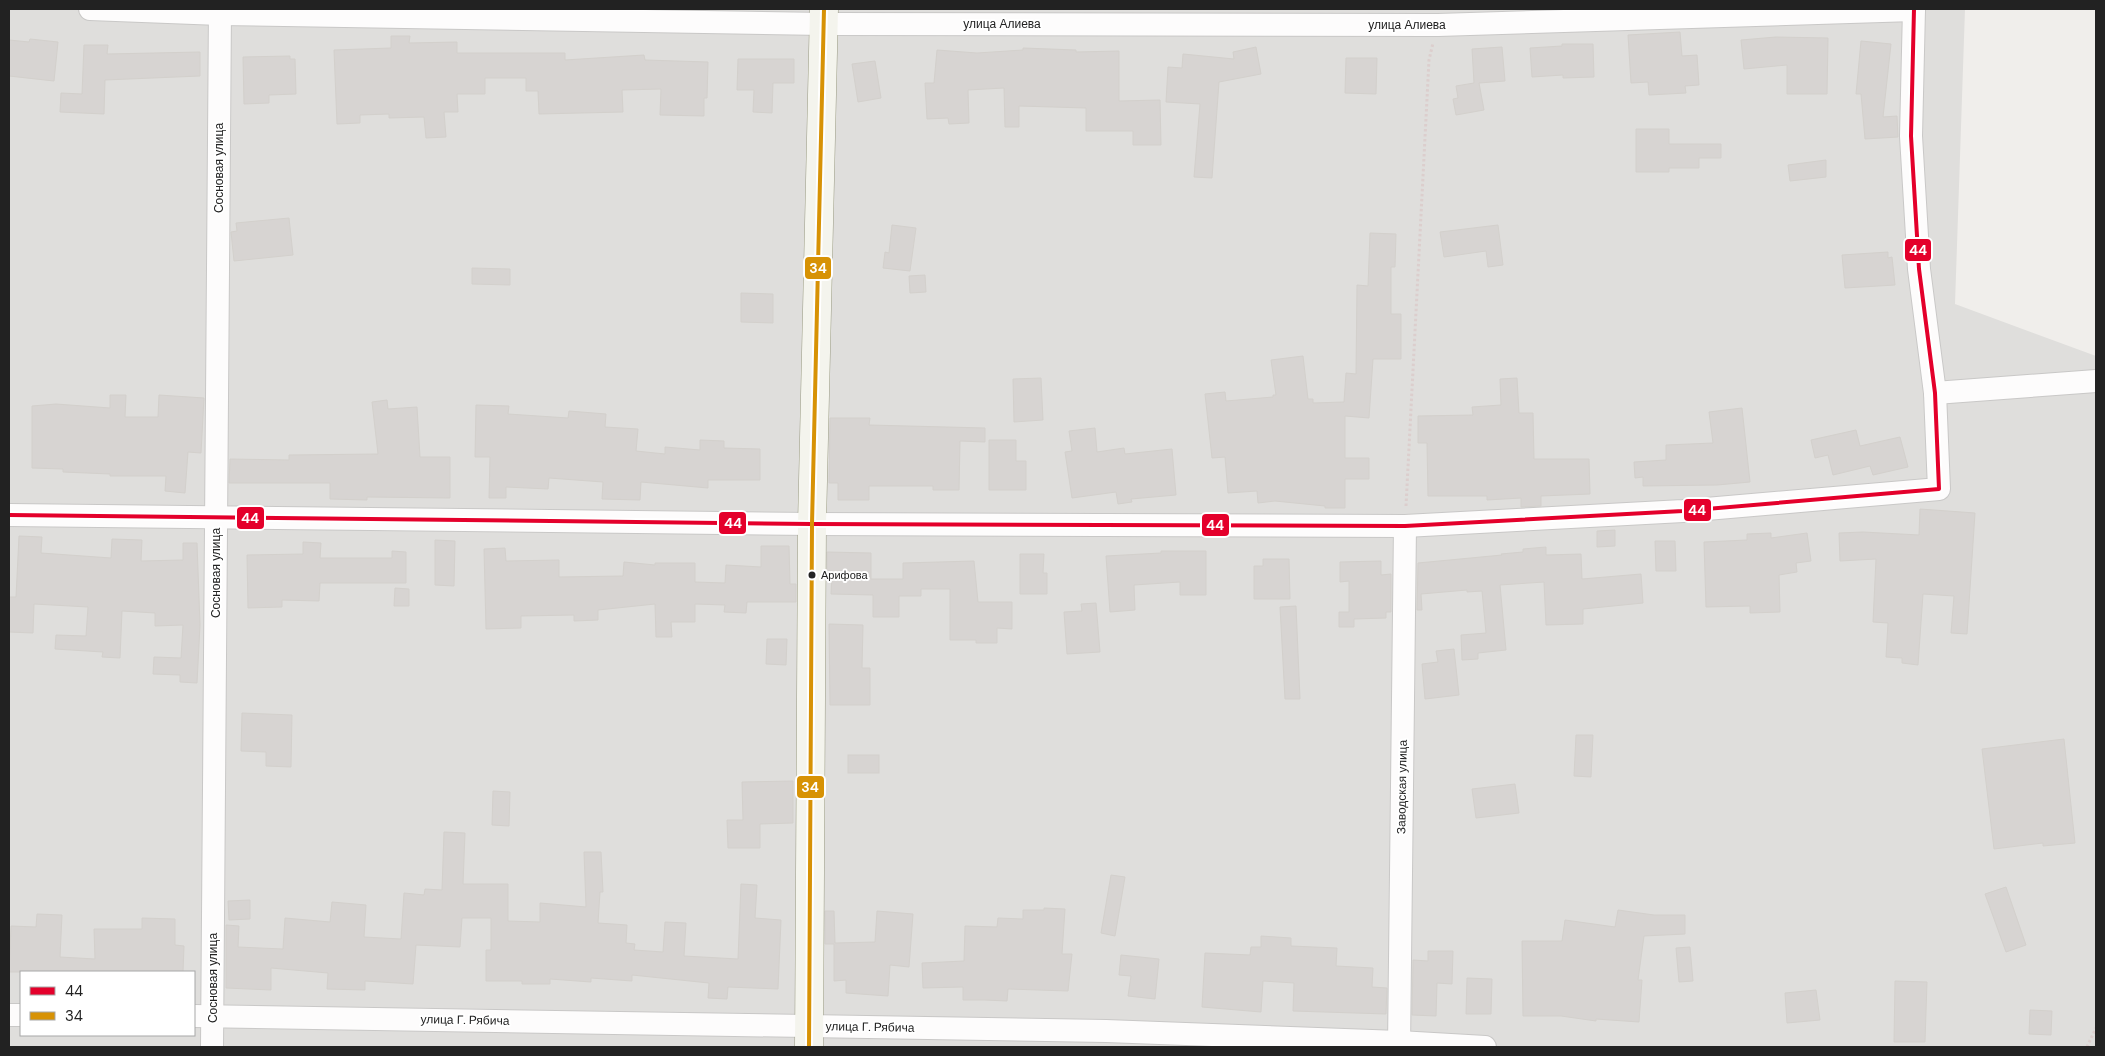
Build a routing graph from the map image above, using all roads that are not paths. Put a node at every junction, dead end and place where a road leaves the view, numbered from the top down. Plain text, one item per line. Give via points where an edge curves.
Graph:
1 (90, 9) edge
2 (1914, 10) edge
3 (220, 11) edge
4 (824, 16) edge
5 (2096, 381) edge
6 (1935, 393) junction
7 (9, 515) edge
8 (217, 516) junction
9 (812, 524) junction
10 (1405, 526) junction
11 (203, 1016) edge
12 (809, 1036) edge
13 (1399, 1044) edge
14 (212, 1047) edge
15 (1485, 1047) edge

1 - 3 street, улица Алиева
2 - 4 street, улица Алиева via 1438,25
2 - 6 street via 1912,146 1919,269
3 - 4 street, улица Алиева
3 - 8 street, Сосновая улица
4 - 9 street
5 - 6 street
6 - 10 street via 1939,489 1683,510
7 - 8 street
8 - 9 street
8 - 11 street, Сосновая улица
9 - 10 street
9 - 12 street
10 - 13 street, Заводская улица
11 - 12 street, улица Г. Рябича
11 - 14 street, Сосновая улица
12 - 13 street, улица Г. Рябича via 1106,1031
13 - 15 street, улица Г. Рябича

